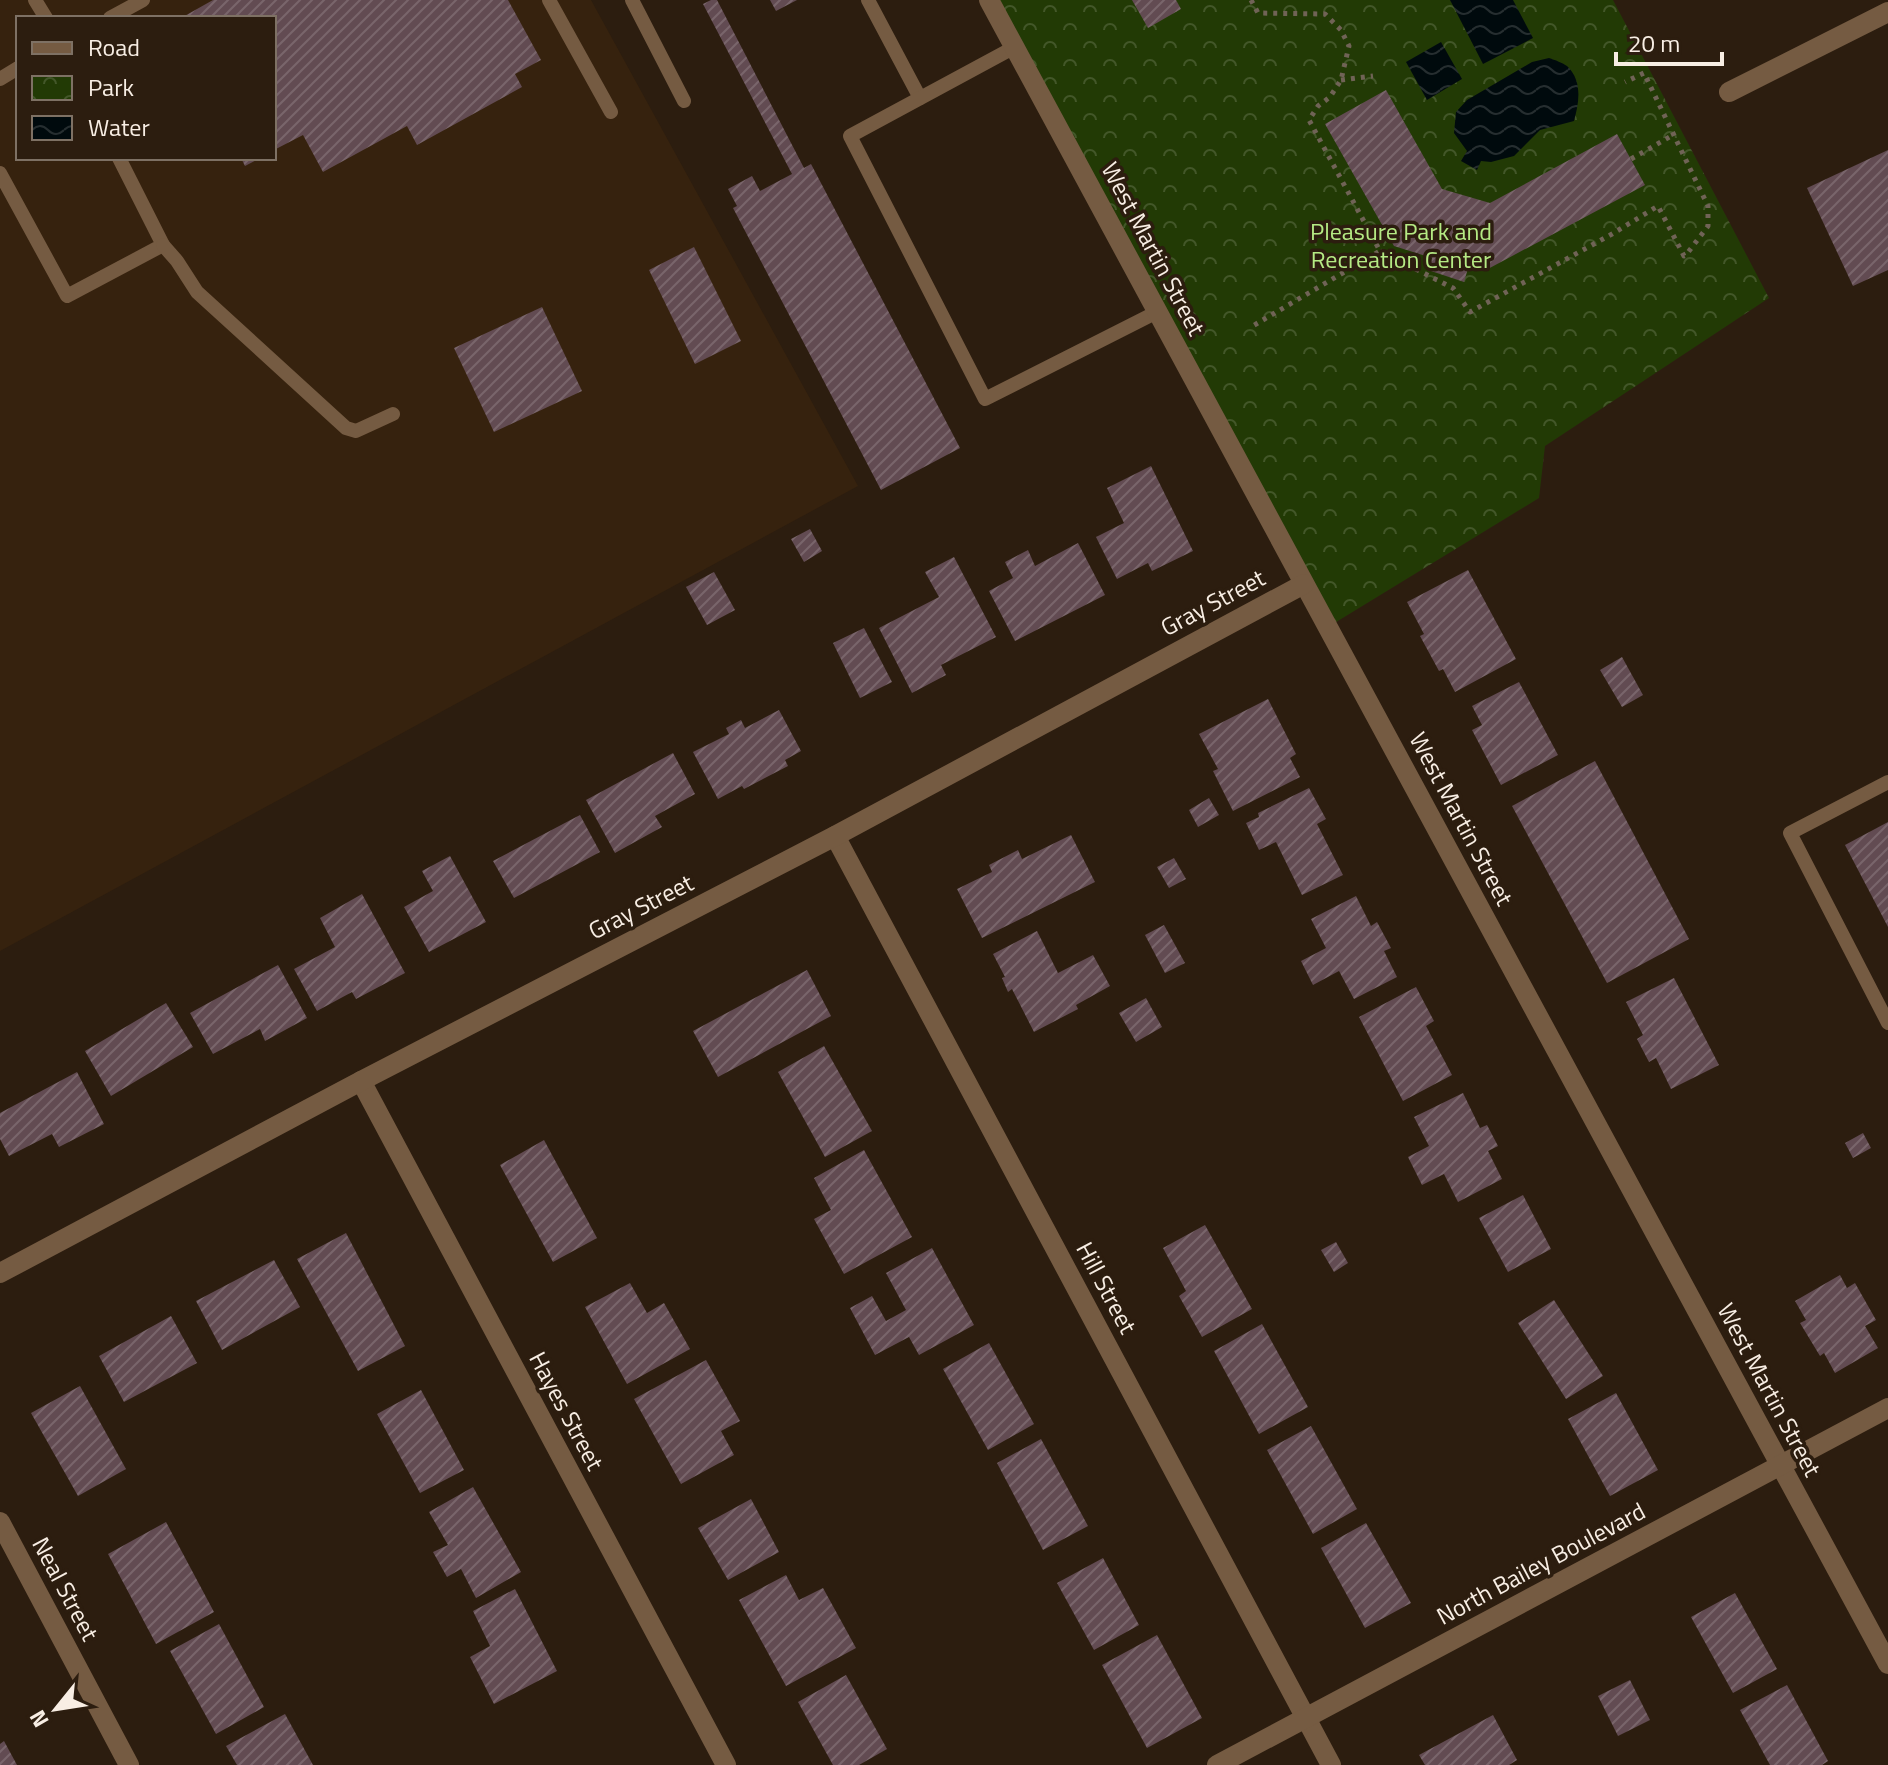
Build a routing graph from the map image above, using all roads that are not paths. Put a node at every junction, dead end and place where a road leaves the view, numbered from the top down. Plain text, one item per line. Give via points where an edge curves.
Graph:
1 (143, 0) edge
2 (549, 0) edge
3 (632, 0) edge
4 (868, 0) edge
5 (989, 0) edge
6 (1888, 12) edge
7 (114, 16) edge
8 (1015, 47) junction
9 (1729, 92) dead end
10 (920, 98) junction
11 (684, 101) dead end
12 (611, 112) dead end
13 (120, 160) edge
14 (0, 173) edge
15 (163, 245) junction
16 (1157, 312) junction
17 (393, 414) dead end
18 (1304, 584) junction
19 (1888, 782) edge
20 (835, 836) junction
21 (1888, 1023) edge
22 (361, 1081) junction
23 (0, 1273) edge
24 (1888, 1408) edge
25 (1781, 1465) junction
26 (0, 1522) edge
27 (1888, 1664) edge
28 (1306, 1718) junction
29 (129, 1765) edge
30 (726, 1765) edge
31 (1217, 1765) edge
32 (1331, 1765) edge

1 - 7 lane
2 - 12 lane
3 - 11 lane
4 - 10 lane
5 - 8 street, West Martin Street
6 - 9 street
8 - 10 lane
8 - 16 street, West Martin Street
10 - 16 lane via 850,136 985,399
13 - 15 lane
14 - 15 lane via 67,296
15 - 17 lane via 197,292 346,428 356,431
16 - 18 street, West Martin Street
18 - 20 street, Gray Street
18 - 25 street, West Martin Street
19 - 21 lane via 1790,833
20 - 22 street, Gray Street
20 - 28 street, Hill Street
22 - 23 street, Gray Street
22 - 30 street, Hayes Street
24 - 25 street, North Bailey Boulevard
25 - 27 street, West Martin Street
25 - 28 street, North Bailey Boulevard
26 - 29 street, Neal Street
28 - 31 street, North Bailey Boulevard
28 - 32 street, Hill Street

